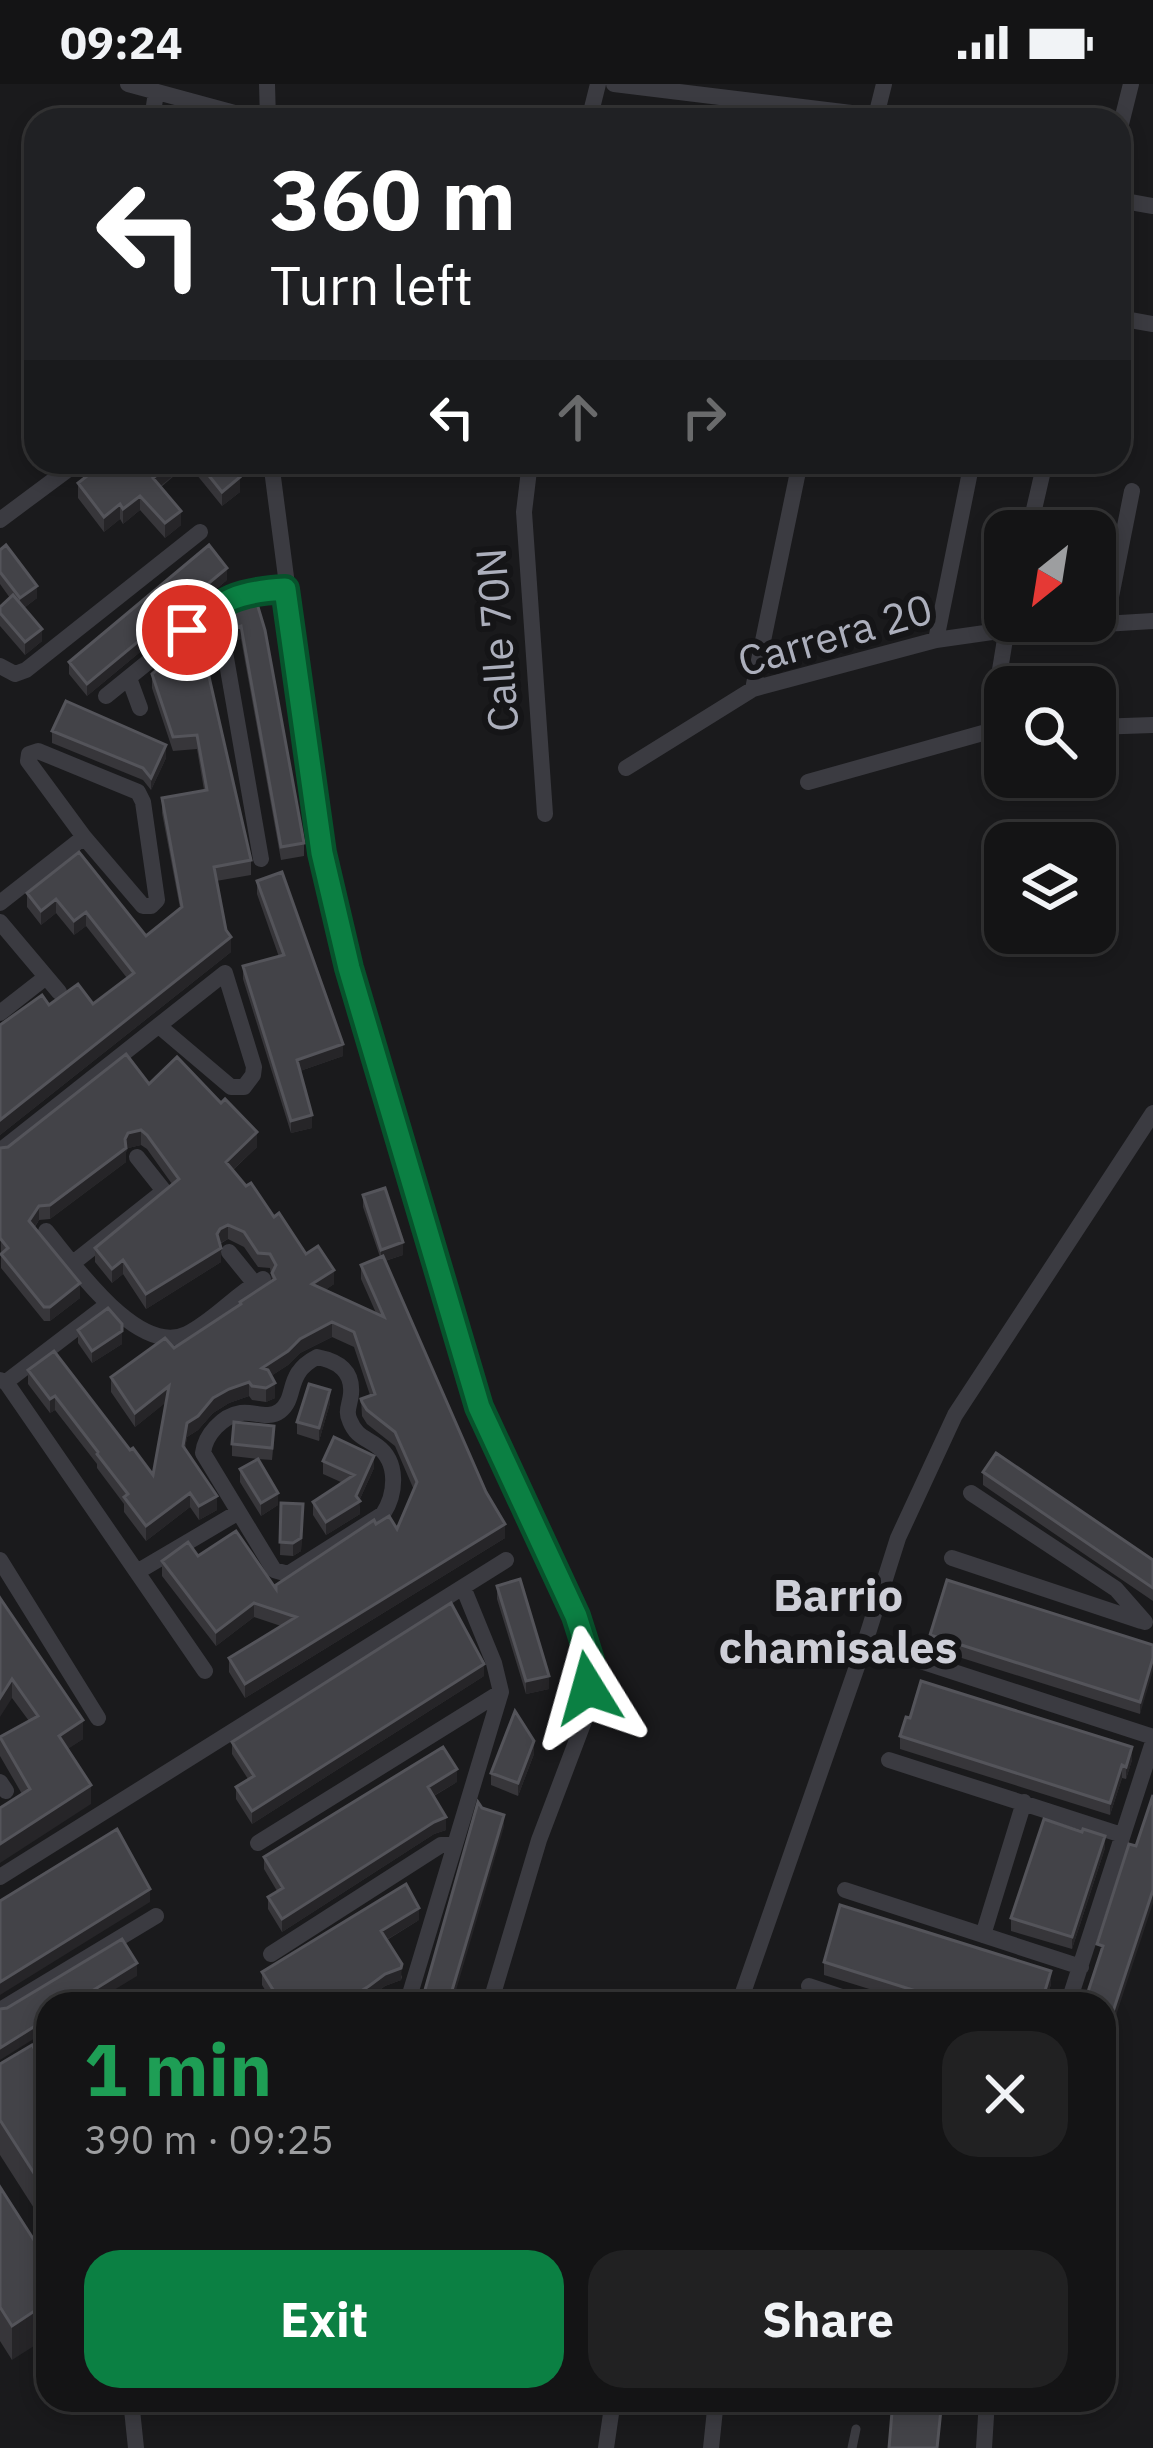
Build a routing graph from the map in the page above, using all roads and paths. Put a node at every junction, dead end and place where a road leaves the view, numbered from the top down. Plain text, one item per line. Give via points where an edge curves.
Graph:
1 (128, 84) edge
2 (614, 84) edge
3 (156, 92) junction
4 (154, 108) edge
5 (218, 108) edge
6 (799, 108) edge
7 (62, 474) edge
8 (272, 474) edge
9 (529, 474) edge
10 (798, 474) edge
11 (970, 474) edge
12 (1042, 474) edge
13 (1132, 491) dead end
14 (1034, 510) edge
15 (0, 520) edge
16 (200, 532) dead end
17 (1116, 572) edge
18 (285, 589) junction
19 (217, 606) junction
20 (1153, 621) edge
21 (1116, 622) edge
22 (984, 631) edge
23 (937, 640) junction
24 (7, 670) edge
25 (129, 678) junction
26 (753, 689) junction
27 (106, 696) dead end
28 (140, 708) dead end
29 (1153, 725) edge
30 (1116, 726) edge
31 (984, 735) edge
32 (626, 768) dead end
33 (808, 782) dead end
34 (545, 814) dead end
35 (84, 837) junction
36 (261, 860) dead end
37 (0, 903) edge
38 (0, 922) edge
39 (46, 977) junction
40 (59, 992) edge
41 (0, 1013) edge
42 (159, 1026) junction
43 (1153, 1113) edge
44 (0, 1151) edge
45 (137, 1157) dead end
46 (46, 1231) dead end
47 (229, 1252) dead end
48 (73, 1263) junction
49 (108, 1304) junction
50 (3, 1381) edge
51 (971, 1493) dead end
52 (237, 1513) junction
53 (952, 1558) dead end
54 (0, 1560) edge
55 (506, 1560) dead end
56 (137, 1573) junction
57 (463, 1587) junction
58 (1149, 1624) edge
59 (914, 1659) dead end
60 (205, 1671) dead end
61 (502, 1692) junction
62 (98, 1718) dead end
63 (1153, 1740) edge
64 (889, 1760) dead end
65 (1024, 1802) junction
66 (1123, 1835) junction
67 (258, 1843) dead end
68 (454, 1845) junction
69 (0, 1877) edge
70 (844, 1890) dead end
71 (156, 1916) dead end
72 (983, 1935) junction
73 (271, 1954) dead end
74 (1081, 1967) junction
75 (809, 1987) dead end
76 (410, 1992) edge
77 (494, 1992) edge
78 (743, 1992) edge
79 (825, 1992) edge
80 (1072, 1992) edge
81 (0, 2010) edge
82 (132, 2412) edge
83 (611, 2412) edge
84 (715, 2412) edge
85 (986, 2412) edge
86 (856, 2429) dead end
87 (136, 2448) edge
88 (606, 2448) edge
89 (711, 2448) edge
90 (852, 2448) edge
91 (984, 2448) edge

1 - 3 street
2 - 6 street
3 - 4 street
3 - 5 street
7 - 15 street
8 - 18 street
9 - 34 street, Calle 70N via 524,512
10 - 26 street
11 - 23 street
12 - 14 street
13 - 17 street
16 - 24 street via 26,670
18 - 19 street
18 - 77 street via 322,853 349,968 479,1407 590,1660 586,1716
19 - 25 street
19 - 36 street
20 - 21 street, Carrera 20
22 - 23 street, Carrera 20
23 - 26 street, Carrera 20
25 - 27 street
25 - 28 street
26 - 32 street, Carrera 20
29 - 30 street
31 - 33 street
35 - 35 street via 28,761 29,754 138,792 157,900 143,906
35 - 37 street
38 - 39 street
39 - 40 street
39 - 41 street
42 - 42 street via 225,973 253,1075 244,1087 230,1087
42 - 44 street
43 - 78 street via 955,1415 898,1538
45 - 48 street via 164,1191
46 - 48 street
47 - 49 street via 259,1281 185,1336 140,1329
48 - 49 street
49 - 50 street
50 - 56 street
51 - 58 street via 1116,1589
52 - 52 street via 203,1454 212,1430 238,1413 278,1413 304,1364 332,1360 347,1371 346,1415 357,1436 388,1457 392,1500 383,1514 288,1574 274,1570
52 - 56 street
53 - 58 street
54 - 62 street
55 - 57 street
56 - 60 street
57 - 61 street
57 - 69 street
59 - 63 street
61 - 67 street
61 - 68 street
63 - 66 street
64 - 65 street
65 - 66 street
65 - 72 street
66 - 74 street
68 - 73 street
68 - 76 street
70 - 72 street
71 - 81 street
72 - 74 street
74 - 80 street
75 - 79 street
82 - 87 street
83 - 88 street
84 - 89 street
85 - 91 street
86 - 90 lane

